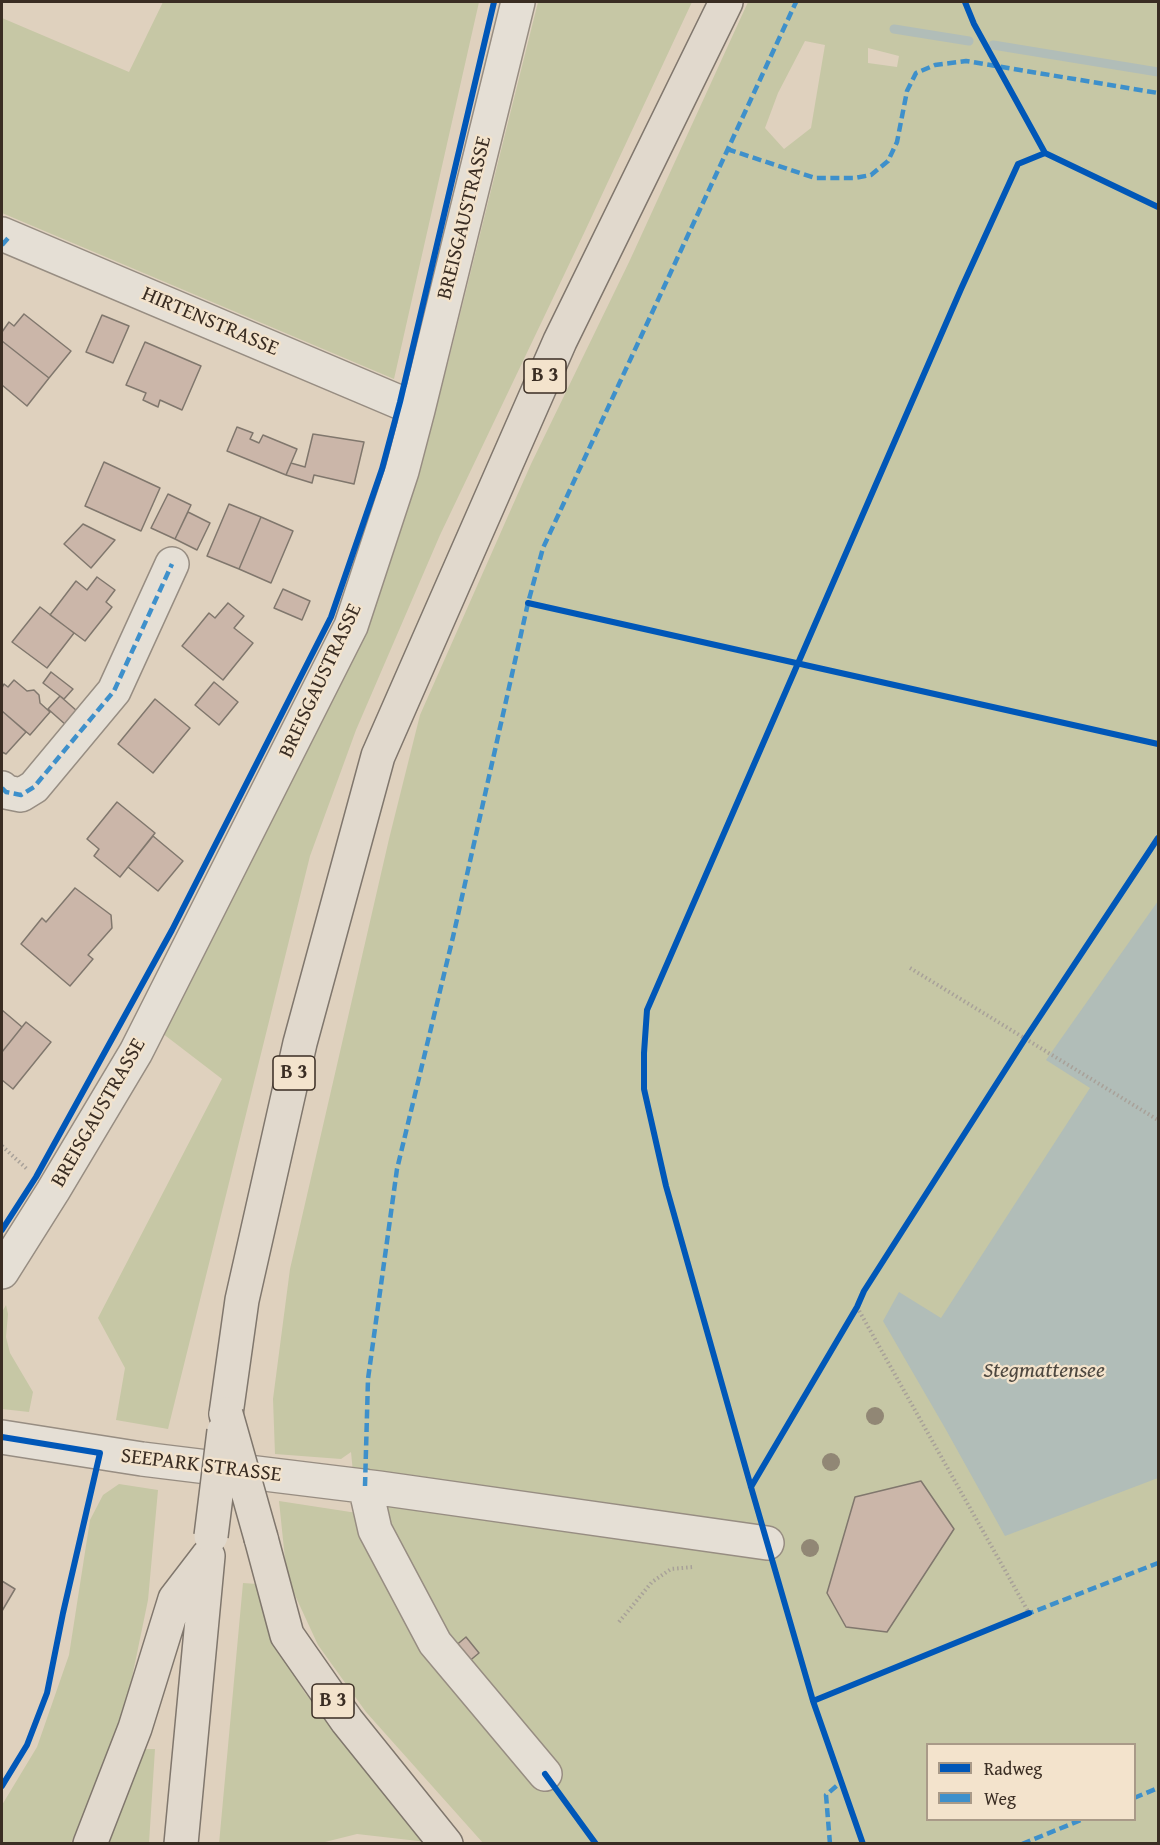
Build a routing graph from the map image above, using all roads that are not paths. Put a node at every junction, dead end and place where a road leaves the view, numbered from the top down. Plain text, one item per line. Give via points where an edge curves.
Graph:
1 (518, 2) edge
2 (726, 2) edge
3 (4, 238) edge
4 (418, 410) junction
5 (172, 564) dead end
6 (2, 788) edge
7 (2, 1272) edge
8 (228, 1404) junction
9 (2, 1437) edge
10 (365, 1486) junction
11 (767, 1543) dead end
12 (210, 1546) junction
13 (545, 1774) dead end
14 (90, 1844) edge
15 (181, 1844) edge
16 (446, 1844) edge

1 - 4 street, BREISGAUSTRASSE
2 - 8 main road, B 3 via 560,341 378,756 300,1043 242,1300
3 - 4 street, HIRTENSTRASSE
4 - 7 street, BREISGAUSTRASSE via 351,626 136,1052
5 - 6 street via 114,691 34,787 21,795
8 - 12 main road, B 3, bridge
8 - 16 main road, B 3, bridge via 287,1635 347,1721
9 - 10 street, SEEPARK STRASSE via 142,1459
10 - 11 street, SEEPARK STRASSE
10 - 13 street via 375,1530 435,1642
12 - 14 main road via 175,1599 135,1728
12 - 15 main road, B 3

